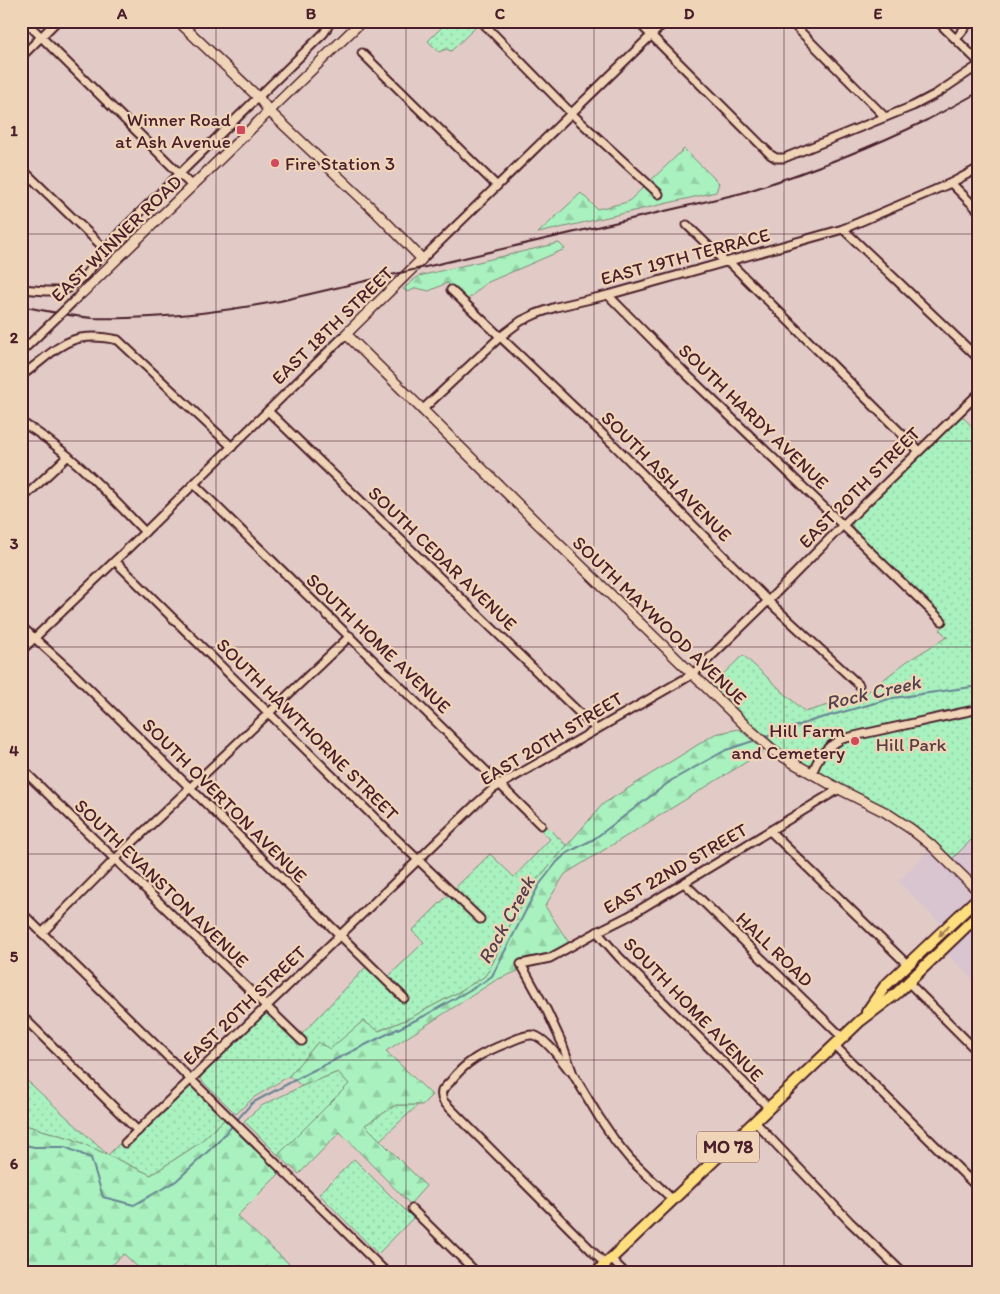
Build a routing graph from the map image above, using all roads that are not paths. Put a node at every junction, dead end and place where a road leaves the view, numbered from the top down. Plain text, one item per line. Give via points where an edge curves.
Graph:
1 (25, 21) edge
2 (57, 21) edge
3 (178, 21) edge
4 (362, 21) edge
5 (481, 21) edge
6 (637, 21) edge
7 (666, 21) edge
8 (790, 21) edge
9 (937, 21) edge
10 (970, 21) edge
11 (330, 22) edge
12 (651, 36) junction
13 (41, 37) junction
14 (956, 39) junction
15 (362, 53) dead end
16 (21, 57) edge
17 (979, 63) edge
18 (259, 98) junction
19 (269, 111) junction
20 (572, 114) junction
21 (885, 117) junction
22 (21, 168) edge
23 (979, 168) edge
24 (179, 174) junction
25 (951, 184) junction
26 (192, 186) junction
27 (497, 186) junction
28 (659, 194) dead end
29 (979, 211) edge
30 (687, 225) dead end
31 (843, 229) junction
32 (106, 250) junction
33 (422, 259) junction
34 (724, 262) junction
35 (21, 289) edge
36 (451, 290) dead end
37 (81, 294) joint
38 (608, 295) junction
39 (346, 334) junction
40 (500, 337) junction
41 (21, 352) edge
42 (979, 359) edge
43 (21, 376) edge
44 (979, 392) edge
45 (422, 410) junction
46 (268, 411) junction
47 (21, 422) edge
48 (232, 447) junction
49 (919, 451) junction
50 (68, 456) junction
51 (194, 484) junction
52 (21, 500) edge
53 (843, 525) junction
54 (145, 532) junction
55 (115, 561) junction
56 (768, 601) junction
57 (942, 621) dead end
58 (21, 626) edge
59 (350, 636) junction
60 (34, 638) junction
61 (21, 651) edge
62 (693, 674) junction
63 (859, 685) dead end
64 (979, 709) edge
65 (268, 713) junction
66 (596, 729) junction
67 (21, 768) edge
68 (812, 773) junction
69 (500, 785) junction
70 (190, 788) junction
71 (839, 789) junction
72 (541, 826) dead end
73 (770, 831) junction
74 (418, 859) junction
75 (115, 860) junction
76 (684, 883) junction
77 (979, 892) edge
78 (979, 897) edge
79 (21, 912) edge
80 (979, 914) edge
81 (480, 919) dead end
82 (597, 932) junction
83 (42, 933) junction
84 (339, 935) junction
85 (908, 965) junction
86 (908, 982) junction
87 (404, 998) dead end
88 (266, 1007) junction
89 (21, 1015) edge
90 (860, 1021) junction
91 (842, 1038) junction
92 (302, 1041) dead end
93 (834, 1046) junction
94 (979, 1053) edge
95 (573, 1074) junction
96 (191, 1079) junction
97 (769, 1108) junction
98 (755, 1122) junction
99 (138, 1131) junction
100 (125, 1143) dead end
101 (979, 1189) edge
102 (673, 1200) junction
103 (412, 1209) dead end
104 (608, 1262) junction
105 (387, 1273) edge
106 (477, 1273) edge
107 (596, 1273) edge
108 (626, 1273) edge
109 (903, 1273) edge

1 - 13 street
2 - 13 street
3 - 18 street
4 - 19 street, EAST WINNER ROAD
5 - 20 street
6 - 12 street
7 - 12 street, EAST 18TH STREET
8 - 21 street
9 - 14 street
10 - 14 street
11 - 18 street via 324,33
12 - 20 street, EAST 18TH STREET
12 - 21 street via 776,158 784,158
13 - 16 street
13 - 24 street
14 - 17 street
15 - 27 street
17 - 21 street via 936,94
18 - 19 street
18 - 24 street
19 - 26 street, EAST WINNER ROAD
19 - 33 street
20 - 27 street, EAST 18TH STREET
20 - 28 street
22 - 32 street
23 - 25 street, EAST 19TH TERRACE
24 - 26 street
24 - 32 street
25 - 29 street
25 - 31 street, EAST 19TH TERRACE
26 - 37 street, EAST WINNER ROAD
27 - 33 street, EAST 18TH STREET
30 - 34 street
31 - 34 street, EAST 19TH TERRACE
31 - 42 street
32 - 35 street via 86,274 64,291
33 - 39 street, EAST 18TH STREET
34 - 38 street, EAST 19TH TERRACE
34 - 49 street via 731,264
36 - 40 street, SOUTH ASH AVENUE
37 - 41 street, EAST WINNER ROAD, bridge
38 - 40 street, EAST 19TH TERRACE via 536,314
38 - 53 street, SOUTH HARDY AVENUE
39 - 45 street, SOUTH MAYWOOD AVENUE
39 - 46 street, EAST 18TH STREET
40 - 45 street, EAST 19TH TERRACE
40 - 56 street, SOUTH ASH AVENUE via 613,444
43 - 48 street via 74,339 101,337 118,340
44 - 49 street, EAST 20TH STREET
45 - 62 street, SOUTH MAYWOOD AVENUE
46 - 48 street, EAST 18TH STREET
46 - 66 street, SOUTH CEDAR AVENUE
47 - 50 street
48 - 51 street, EAST 18TH STREET
49 - 53 street, EAST 20TH STREET
50 - 52 street
50 - 54 street
51 - 54 street, EAST 18TH STREET
51 - 59 street, SOUTH HOME AVENUE
53 - 56 street, EAST 20TH STREET
53 - 57 street, SOUTH HARDY AVENUE
54 - 55 street, EAST 18TH STREET
55 - 60 street, EAST 18TH STREET
55 - 65 street, SOUTH HAWTHORNE STREET
56 - 62 street, EAST 20TH STREET
56 - 63 street, SOUTH ASH AVENUE
58 - 60 street, SOUTH OVERTON AVENUE
59 - 65 street
59 - 69 street, SOUTH HOME AVENUE
60 - 61 street, EAST 18TH STREET
60 - 70 street, SOUTH OVERTON AVENUE
62 - 66 street, EAST 20TH STREET
62 - 68 street, SOUTH MAYWOOD AVENUE via 774,751
64 - 68 street via 842,739 820,756
65 - 70 street
65 - 74 street, SOUTH HAWTHORNE STREET
66 - 69 street, EAST 20TH STREET
67 - 75 street, SOUTH EVANSTON AVENUE
68 - 71 street, SOUTH MAYWOOD AVENUE
69 - 72 street, SOUTH HOME AVENUE
69 - 74 street, EAST 20TH STREET
70 - 75 street
70 - 84 street, SOUTH OVERTON AVENUE
71 - 73 street, EAST 22ND STREET
71 - 77 street, SOUTH MAYWOOD AVENUE via 911,829
73 - 76 street, EAST 22ND STREET
73 - 85 street
74 - 81 street, SOUTH HAWTHORNE STREET
74 - 84 street, EAST 20TH STREET
75 - 83 street
75 - 88 street, SOUTH EVANSTON AVENUE
76 - 82 street, EAST 22ND STREET
76 - 91 street, HALL ROAD
78 -> 85 main road, MO 78
79 - 83 street
80 - 86 main road, MO 78
82 - 95 street, EAST 22ND STREET via 550,958 521,964 547,1011
82 - 97 street, SOUTH HOME AVENUE
83 - 96 street
84 - 87 street, SOUTH OVERTON AVENUE
84 - 88 street, EAST 20TH STREET
85 - 90 main road, MO 78 via 886,986
86 - 90 main road, MO 78
86 - 94 street
88 - 92 street, SOUTH EVANSTON AVENUE
88 - 96 street, EAST 20TH STREET
89 - 99 street
90 - 91 main road, MO 78
91 - 93 main road, MO 78
93 - 97 main road, MO 78
93 - 101 street
95 - 102 street via 616,1142
95 - 104 street via 540,1038 531,1035 517,1038 471,1061 442,1091 441,1097
96 - 99 street, EAST 20TH STREET
96 - 105 street
97 - 98 main road, MO 78
98 - 102 main road, MO 78
98 - 109 street
99 - 100 street, EAST 20TH STREET
102 - 104 main road, MO 78
103 - 106 street
104 - 107 main road, MO 78
104 - 108 street

